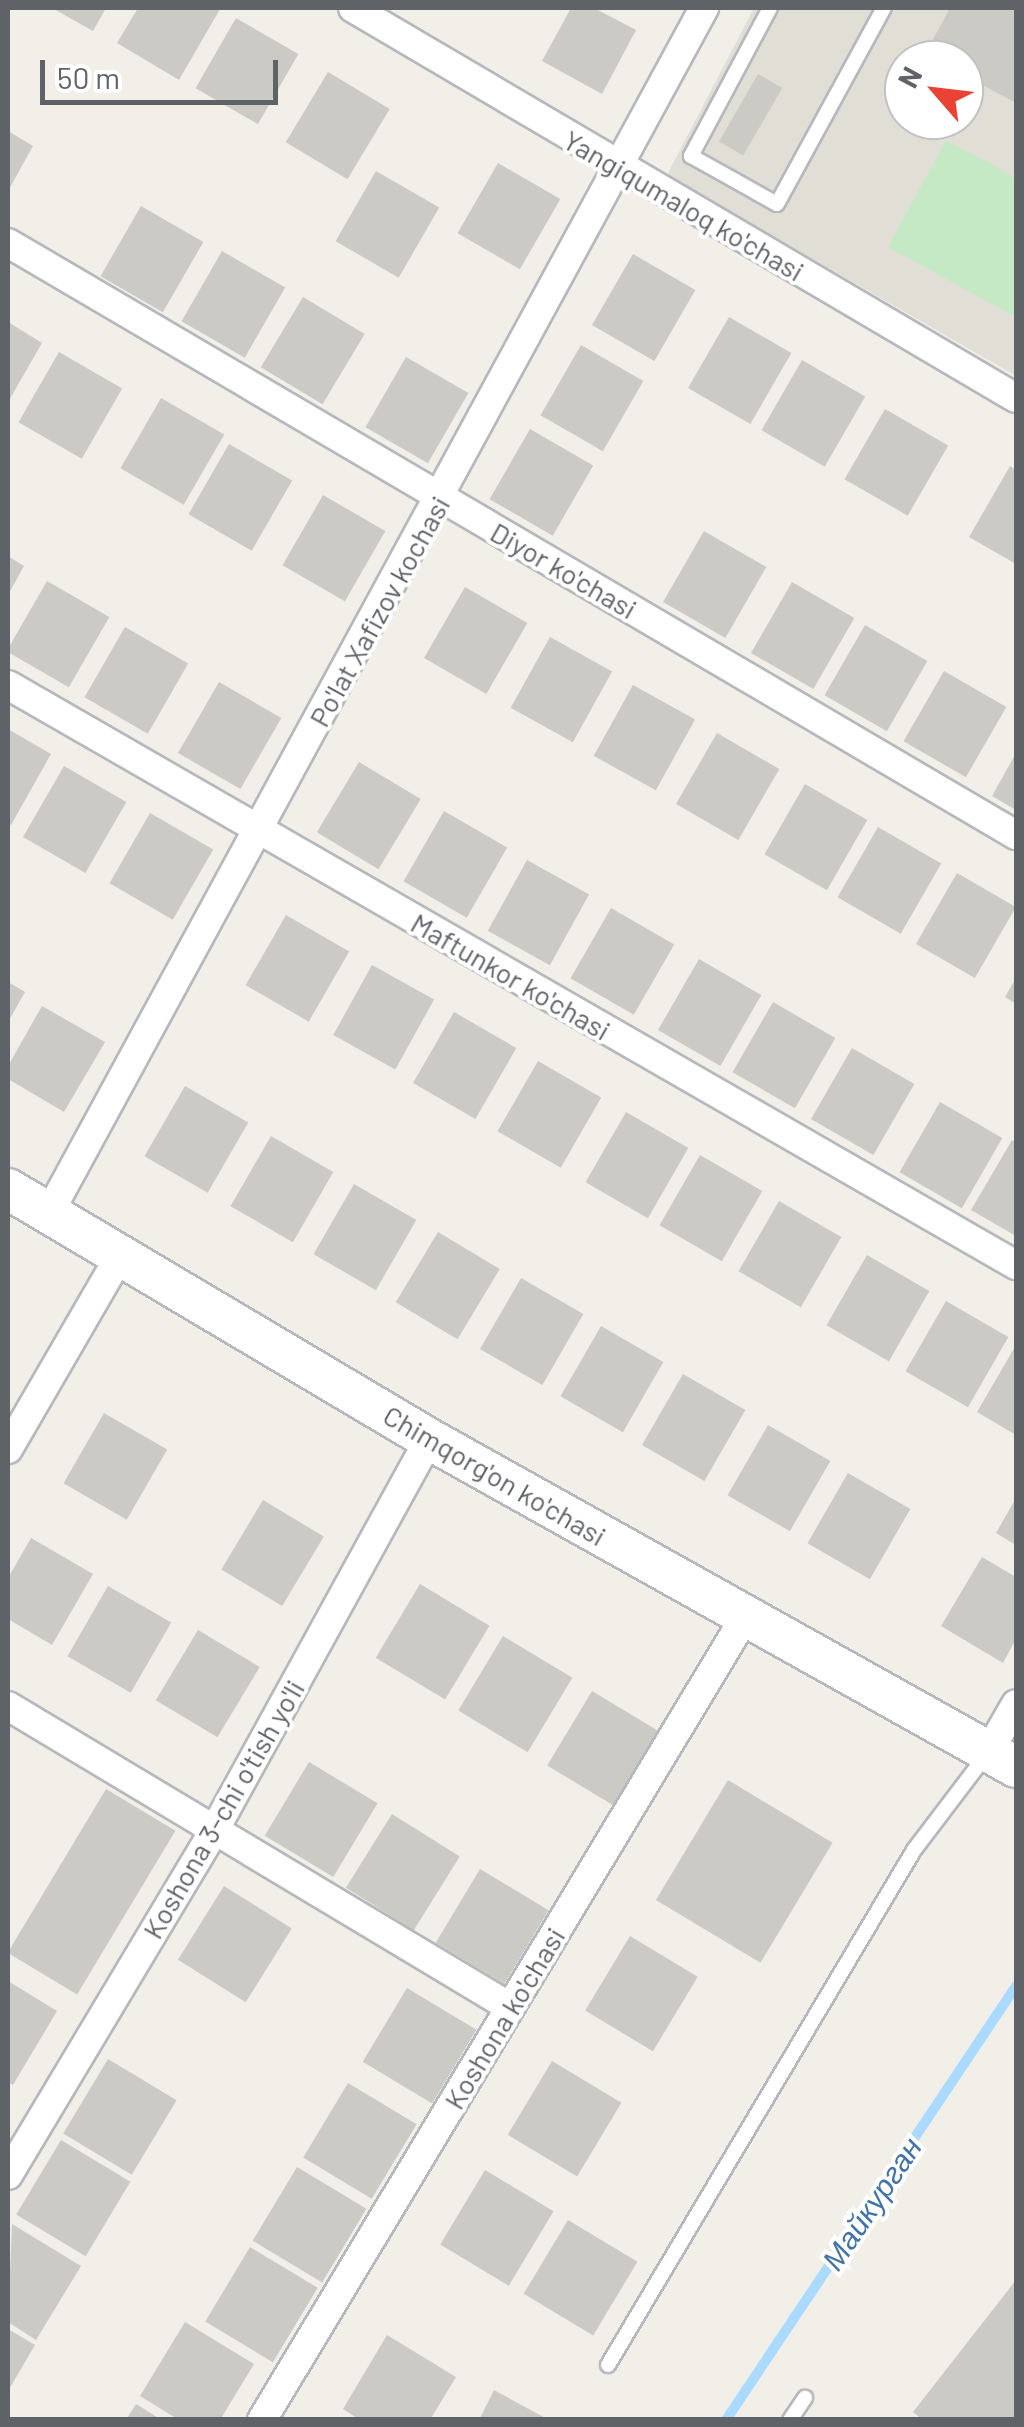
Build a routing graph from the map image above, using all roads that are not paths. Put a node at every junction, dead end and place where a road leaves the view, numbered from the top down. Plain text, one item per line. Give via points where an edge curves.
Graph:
1 (353, 8) edge
2 (704, 8) edge
3 (770, 8) edge
4 (884, 8) edge
5 (621, 169) junction
6 (8, 244) edge
7 (1016, 398) edge
8 (441, 498) junction
9 (8, 685) edge
10 (259, 832) junction
11 (1016, 835) edge
12 (8, 1189) edge
13 (49, 1213) junction
14 (121, 1254) junction
15 (1016, 1266) edge
16 (429, 1438) junction
17 (8, 1449) edge
18 (745, 1617) junction
19 (1016, 1704) edge
20 (8, 1706) edge
21 (1003, 1759) edge
22 (215, 1829) junction
23 (510, 2008) junction
24 (8, 2175) edge
25 (608, 2366) dead end
26 (805, 2398) dead end
27 (262, 2420) edge
28 (790, 2420) edge

1 - 5 street, Yangiqumaloq ko'chasi
2 - 5 street, Po'lat Xafizov kochasi
3 - 4 lane via 691,156 777,204
5 - 7 street, Yangiqumaloq ko'chasi
5 - 8 street, Po'lat Xafizov kochasi
6 - 8 street, Diyor ko'chasi
8 - 10 street, Po'lat Xafizov kochasi
8 - 11 street, Diyor ko'chasi
9 - 10 street, Maftunkor ko'chasi
10 - 13 street, Po'lat Xafizov kochasi
10 - 15 street, Maftunkor ko'chasi
12 - 13 street, Chimqorg'on ko'chasi
13 - 14 street, Chimqorg'on ko'chasi
14 - 16 street, Chimqorg'on ko'chasi
14 - 17 street
16 - 18 street, Chimqorg'on ko'chasi
16 - 22 street, Koshona 3-chi o'tish yo'li
18 - 21 street, Chimqorg'on ko'chasi
18 - 23 street, Koshona ko'chasi
19 - 21 street
20 - 22 street
21 - 25 lane via 914,1850
22 - 23 street
22 - 24 street, Koshona 3-chi o'tish yo'li
23 - 27 street, Koshona ko'chasi
26 - 28 lane

